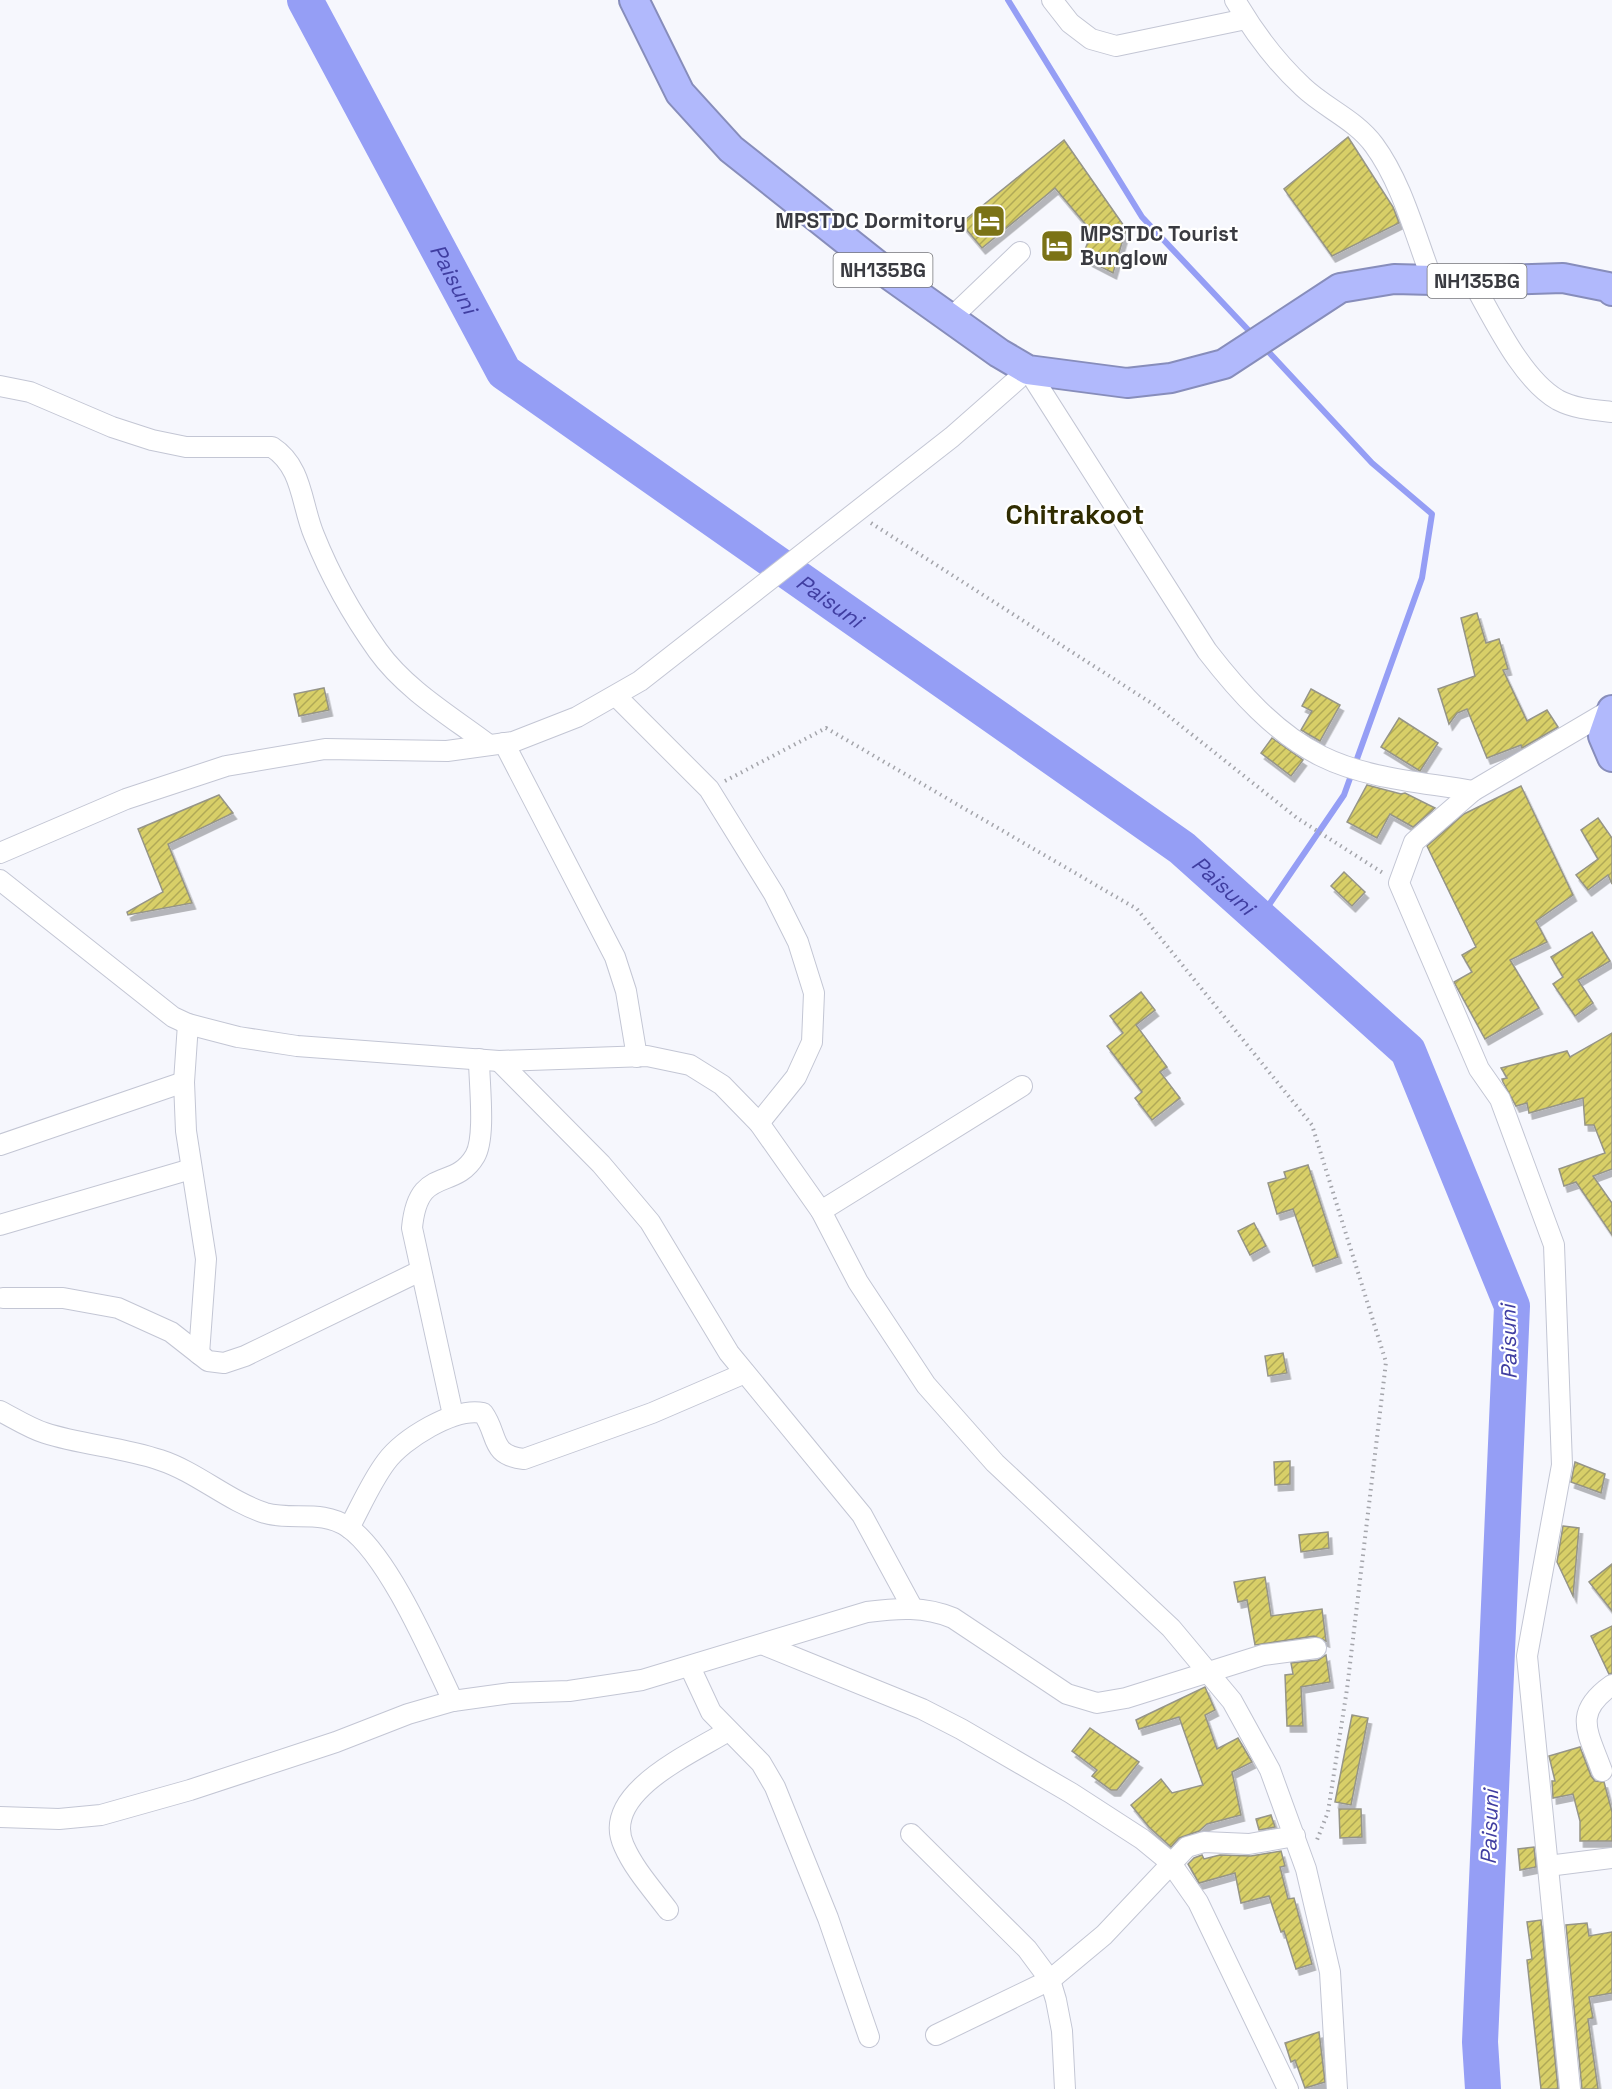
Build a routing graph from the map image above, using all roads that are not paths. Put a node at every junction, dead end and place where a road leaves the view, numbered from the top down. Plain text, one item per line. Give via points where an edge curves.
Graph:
1 (634, 0) edge
2 (1052, 0) edge
3 (1235, 0) edge
4 (1246, 19) junction
5 (1020, 252) dead end
6 (1432, 279) junction
7 (1472, 281) junction
8 (1611, 287) edge
9 (950, 319) junction
10 (1029, 370) junction
11 (0, 386) edge
12 (1612, 412) edge
13 (616, 696) junction
14 (1612, 709) edge
15 (496, 744) junction
16 (1612, 757) edge
17 (1473, 791) junction
18 (0, 853) edge
19 (0, 880) edge
20 (188, 1024) junction
21 (637, 1057) junction
22 (489, 1060) junction
23 (183, 1082) junction
24 (1022, 1086) dead end
25 (759, 1123) junction
26 (0, 1145) edge
27 (191, 1169) junction
28 (821, 1211) junction
29 (0, 1225) edge
30 (420, 1271) junction
31 (3, 1298) dead end
32 (199, 1354) junction
33 (745, 1373) junction
34 (0, 1410) edge
35 (453, 1416) junction
36 (349, 1528) junction
37 (912, 1607) junction
38 (764, 1645) junction
39 (1316, 1648) dead end
40 (690, 1667) junction
41 (1212, 1673) junction
42 (1612, 1685) edge
43 (453, 1701) junction
44 (728, 1731) junction
45 (1602, 1771) dead end
46 (0, 1817) edge
47 (911, 1834) dead end
48 (1295, 1836) junction
49 (1612, 1858) edge
50 (1170, 1862) junction
51 (1548, 1866) junction
52 (668, 1911) dead end
53 (1050, 1980) junction
54 (936, 2035) dead end
55 (869, 2037) dead end
56 (1065, 2089) edge
57 (1288, 2089) edge
58 (1337, 2089) edge
59 (1570, 2089) edge

1 - 9 highway, NH135BG via 680,93 731,149
2 - 4 street via 1070,23 1091,39 1116,46
3 - 4 street
4 - 6 street via 1303,87 1373,143 1389,168
5 - 9 street
6 - 7 highway, NH135BG
6 - 10 highway, NH135BG via 1394,279 1340,288 1224,364 1171,378 1127,382
7 - 8 highway, NH135BG via 1563,279
7 - 12 street via 1506,340 1538,382 1558,400 1580,408
9 - 10 highway, NH135BG
10 - 13 street via 952,437
10 - 17 street via 1207,651 1239,692 1321,756 1370,773
11 - 15 street via 30,392 152,440 186,447 272,447 284,454 293,465 313,534 334,580 378,652 401,678
13 - 15 street via 577,717
13 - 25 street via 709,789 774,894 798,942 814,993 812,1042 796,1077
14 - 16 highway via 1603,736
14 - 17 street
15 - 18 street via 447,752 325,749 226,766 126,799
15 - 21 street via 615,957 626,991
17 - 51 street via 1414,842 1400,883 1479,1069 1500,1099 1554,1245 1562,1465 1527,1656
19 - 20 street via 173,1017
20 - 22 street via 297,1046
20 - 23 street
21 - 22 street
21 - 25 street via 690,1065 722,1085
22 - 30 street via 476,1155 458,1173 430,1184 413,1211
22 - 33 street via 601,1164 650,1222
23 - 26 street
23 - 27 street
24 - 28 street
25 - 28 street
27 - 29 street
27 - 32 street via 206,1260
28 - 41 street via 858,1282 926,1385 995,1463 1136,1592
30 - 32 street via 245,1356 224,1363 208,1361
30 - 35 street
31 - 32 street via 63,1298 118,1308 171,1332
33 - 35 street via 652,1413 524,1459 510,1457 497,1447 483,1413 471,1410
33 - 37 street via 862,1515
34 - 36 street via 45,1433 118,1447 177,1466 255,1510 278,1517 305,1514 328,1518
35 - 36 street via 420,1434 386,1462
36 - 43 street via 384,1570 410,1611
37 - 38 street via 867,1612
37 - 41 street via 952,1618 1067,1694 1097,1703
38 - 40 street
38 - 50 street via 922,1709 961,1729 1071,1793
39 - 41 street via 1263,1655
40 - 43 street via 642,1680 569,1691
40 - 44 street via 711,1712
41 - 48 street via 1270,1770
42 - 45 street via 1588,1707 1586,1719
43 - 46 street via 190,1790 101,1815 59,1820
44 - 52 street via 646,1783 625,1804 619,1822 622,1844
44 - 55 street via 760,1763 775,1787 828,1918
47 - 53 street via 1027,1949
48 - 50 street via 1249,1844 1196,1843
48 - 58 street via 1330,1972
49 - 51 street
50 - 53 street via 1104,1935
50 - 57 street via 1198,1902
51 - 59 street
53 - 54 street
53 - 56 street via 1062,2031

